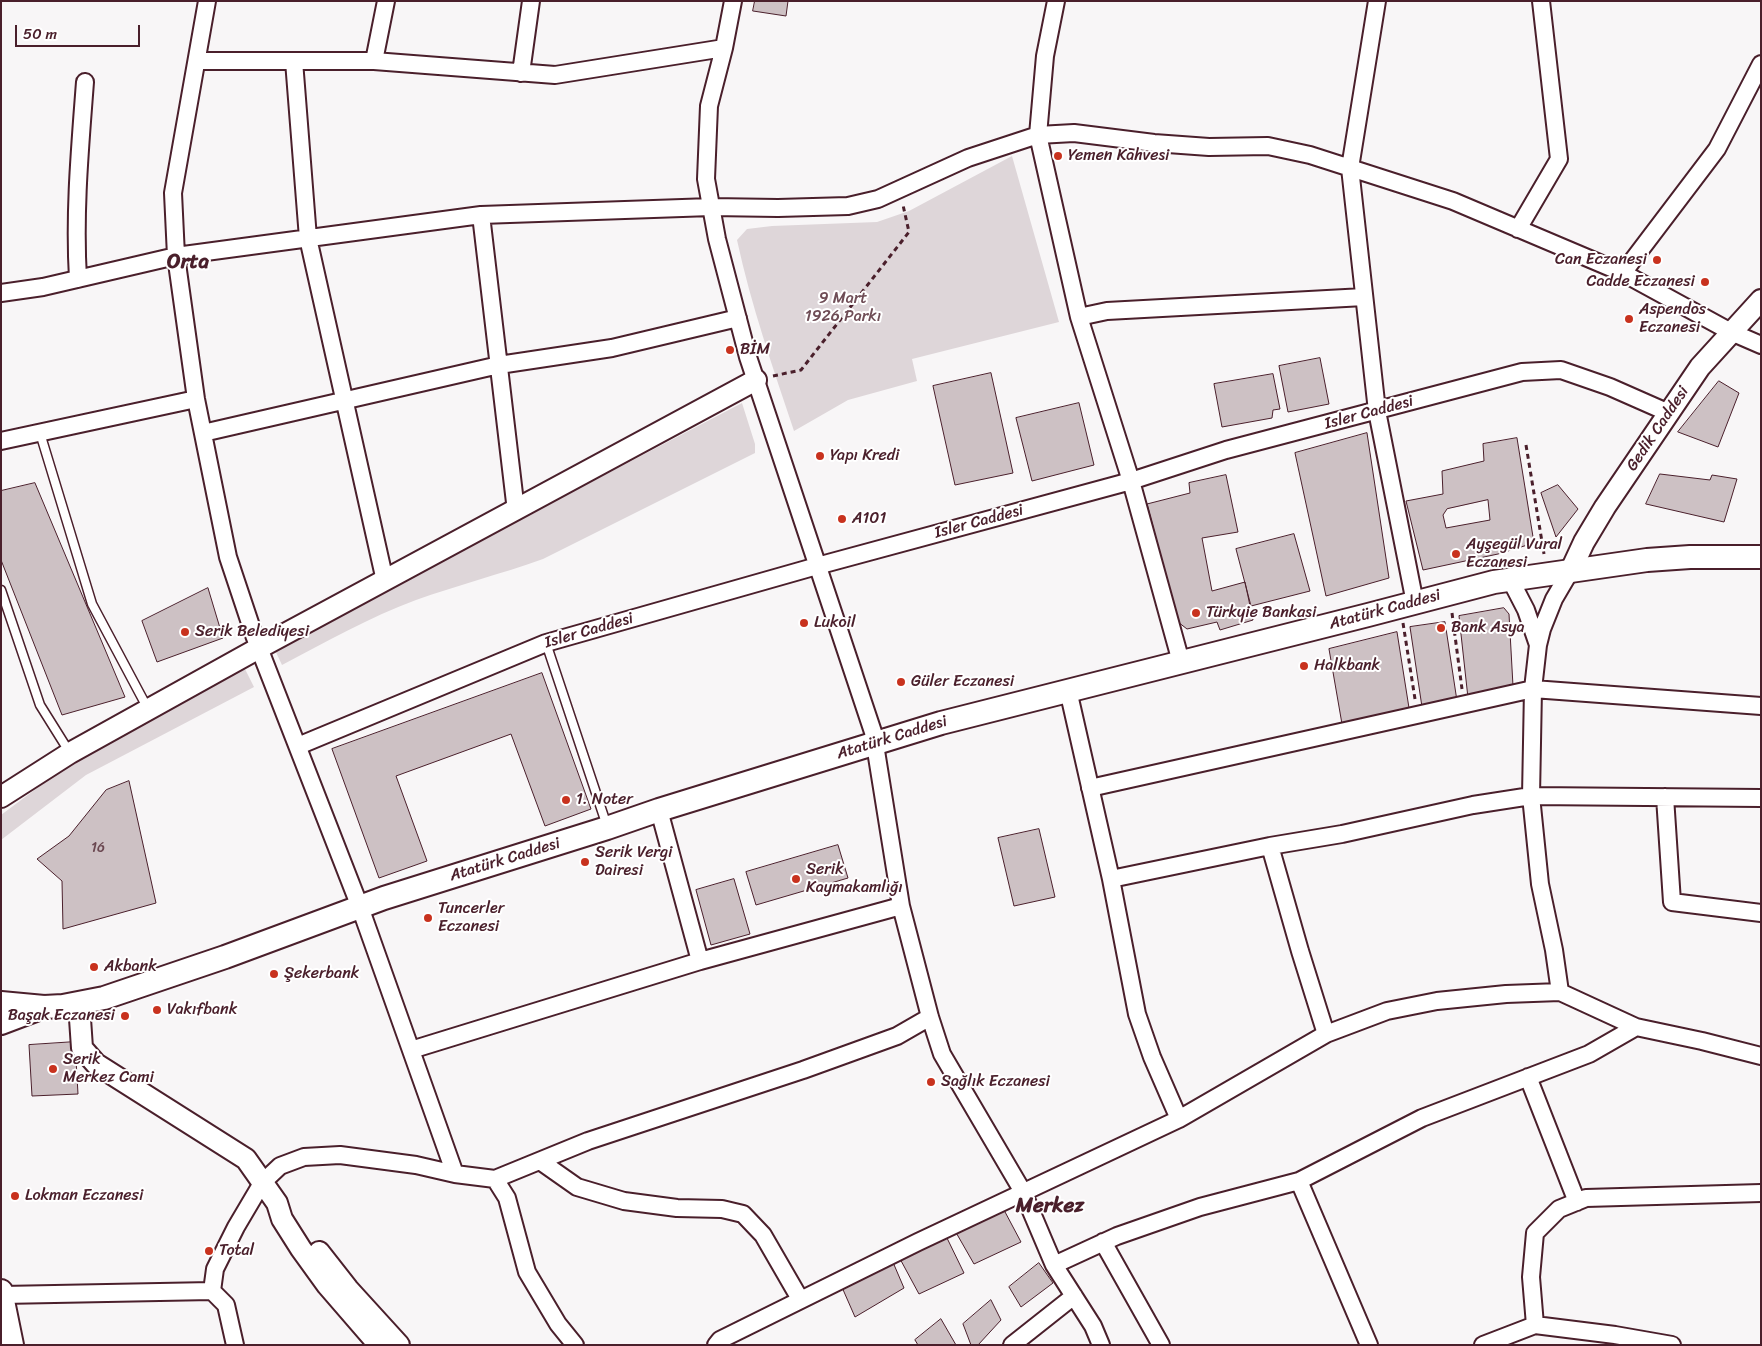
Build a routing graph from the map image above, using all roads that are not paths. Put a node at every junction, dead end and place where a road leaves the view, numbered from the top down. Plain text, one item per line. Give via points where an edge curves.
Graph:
1 (207, 1) edge
2 (386, 1) edge
3 (531, 1) edge
4 (733, 1) edge
5 (1056, 1) edge
6 (1376, 1) edge
7 (1541, 1) edge
8 (724, 48) junction
9 (197, 61) junction
10 (294, 61) junction
11 (374, 61) junction
12 (1761, 64) edge
13 (521, 73) junction
14 (85, 82) dead end
15 (1038, 135) junction
16 (1350, 168) junction
17 (711, 207) junction
18 (481, 215) junction
19 (1518, 229) junction
20 (308, 238) junction
21 (176, 256) junction
22 (1623, 273) junction
23 (78, 278) junction
24 (1, 293) edge
25 (1364, 297) junction
26 (1761, 300) edge
27 (1079, 317) junction
28 (738, 318) junction
29 (1731, 332) junction
30 (1761, 345) edge
31 (499, 366) junction
32 (756, 380) junction
33 (196, 399) junction
34 (346, 400) junction
35 (1377, 411) junction
36 (1669, 413) junction
37 (40, 433) junction
38 (203, 433) junction
39 (1, 441) edge
40 (1130, 481) junction
41 (516, 511) junction
42 (1761, 557) edge
43 (817, 566) junction
44 (1570, 570) junction
45 (1510, 579) junction
46 (385, 580) junction
47 (1, 590) edge
48 (1408, 605) junction
49 (546, 643) junction
50 (1538, 645) junction
51 (259, 648) junction
52 (1181, 662) junction
53 (1533, 689) junction
54 (1068, 690) junction
55 (1761, 706) edge
56 (148, 710) junction
57 (875, 743) junction
58 (298, 746) junction
59 (70, 753) junction
60 (1090, 788) junction
61 (1531, 796) junction
62 (1, 797) edge
63 (1665, 797) junction
64 (1761, 798) edge
65 (659, 810) junction
66 (607, 828) junction
67 (1270, 846) junction
68 (1111, 879) junction
69 (901, 906) junction
70 (360, 907) junction
71 (1761, 913) edge
72 (700, 961) junction
73 (1560, 992) junction
74 (1, 1003) edge
75 (79, 1004) junction
76 (44, 1007) junction
77 (930, 1017) junction
78 (1, 1023) edge
79 (1636, 1027) junction
80 (1326, 1034) junction
81 (412, 1050) junction
82 (1761, 1056) edge
83 (1528, 1077) junction
84 (1179, 1119) junction
85 (540, 1161) junction
86 (455, 1174) junction
87 (495, 1180) junction
88 (1299, 1181) junction
89 (262, 1183) junction
90 (1022, 1192) junction
91 (1761, 1193) edge
92 (277, 1202) junction
93 (1577, 1202) junction
94 (1103, 1242) junction
95 (1054, 1264) junction
96 (212, 1291) junction
97 (2, 1293) edge
98 (1074, 1296) junction
99 (800, 1299) junction
100 (1535, 1325) junction
101 (1636, 1341) edge
102 (12, 1345) edge
103 (235, 1345) edge
104 (379, 1345) edge
105 (399, 1345) edge
106 (575, 1345) edge
107 (716, 1345) edge
108 (1012, 1345) edge
109 (1101, 1345) edge
110 (1161, 1345) edge
111 (1369, 1345) edge
112 (1483, 1345) edge
113 (1672, 1345) edge

1 - 9 street
2 - 11 street
3 - 13 street
4 - 8 street
5 - 15 street via 1044,56
6 - 16 street
7 - 19 street via 1559,159
8 - 13 street via 555,74
8 - 17 street via 709,106 706,179
9 - 10 street
9 - 21 street via 173,193
10 - 11 street
10 - 20 street
11 - 13 street
12 - 22 street via 1716,148
14 - 23 street via 78,166
15 - 16 street via 1074,133 1209,147 1268,146
15 - 17 street via 968,158 878,199 848,206
15 - 27 street
16 - 19 street via 1453,201
16 - 25 street
17 - 18 street
17 - 28 street
18 - 20 street
18 - 31 street
19 - 22 street
20 - 21 street
20 - 34 street
21 - 23 street
21 - 33 street
22 - 29 street
23 - 24 street
25 - 27 street via 1107,311
25 - 35 street
26 - 29 street, Gedik Caddesi
27 - 40 street
28 - 31 street via 612,348
28 - 32 street
29 - 30 street
29 - 36 street, Gedik Caddesi via 1700,367
31 - 34 street
31 - 41 street
32 - 41 street
32 - 43 street
33 - 37 street
33 - 38 street
34 - 38 street
34 - 46 street
35 - 36 street, Isler Caddesi via 1522,372 1561,370
35 - 40 street, Isler Caddesi via 1226,450
35 - 48 street
36 - 44 street, Gedik Caddesi via 1605,506
37 - 39 street
37 - 56 lane via 92,604
38 - 51 street via 228,558
40 - 43 street, Isler Caddesi
40 - 52 street
41 - 46 street
42 - 44 main road, Atatürk Caddesi via 1690,557
43 - 49 street, Isler Caddesi
43 - 57 street
44 - 45 main road, Atatürk Caddesi
44 - 50 street via 1547,614
45 - 48 main road, Atatürk Caddesi
45 - 50 street via 1526,610
46 - 51 street
47 - 59 lane via 40,705
48 - 52 main road, Atatürk Caddesi
49 - 58 street, Isler Caddesi
49 - 66 lane
50 - 53 street
51 - 56 street
51 - 58 street
52 - 54 main road, Atatürk Caddesi
53 - 55 street
53 - 60 street
53 - 61 street
54 - 57 main road, Atatürk Caddesi
54 - 60 street
56 - 59 street
57 - 65 main road, Atatürk Caddesi
57 - 69 street
58 - 70 street
59 - 62 street
60 - 68 street
61 - 63 street
61 - 67 street
61 - 73 street via 1540,884
63 - 64 street
63 - 71 street via 1672,902
65 - 66 main road, Atatürk Caddesi
65 - 72 street
66 - 70 main road, Atatürk Caddesi
67 - 68 street
67 - 80 street
68 - 84 street via 1137,1014
69 - 72 street
69 - 77 street
70 - 75 main road, Atatürk Caddesi via 113,995
70 - 81 street
72 - 81 street
73 - 79 street
73 - 80 street via 1436,1001 1387,1011
74 - 76 main road, Atatürk Caddesi
75 - 76 main road, Atatürk Caddesi
75 - 89 street via 82,1048 96,1064 246,1159
76 - 78 main road, Atatürk Caddesi
77 - 85 street via 897,1036 588,1141
77 - 90 street via 942,1054
79 - 82 street
79 - 83 street via 1590,1054
80 - 84 street
81 - 86 street
83 - 88 street via 1422,1118
83 - 93 street
84 - 90 street
85 - 87 street
85 - 99 street via 577,1186 624,1201 743,1214 763,1235
86 - 87 street
86 - 89 street via 416,1165 340,1155 304,1157 280,1166
87 - 106 street via 507,1198 527,1272 558,1324
88 - 94 street via 1200,1207
88 - 111 street
89 - 92 street
89 - 96 street via 215,1269
90 - 95 street
90 - 99 street
91 - 93 street via 1586,1198
92 - 104 street via 282,1219 327,1286
92 - 105 street via 294,1214 348,1289
93 - 100 street via 1559,1209 1535,1233 1531,1277
94 - 95 street
94 - 110 street
95 - 98 street
96 - 97 street
96 - 103 street via 226,1305
97 - 102 main road
98 - 108 street
98 - 109 street
99 - 107 street
100 - 101 street
100 - 112 street
101 - 113 street

